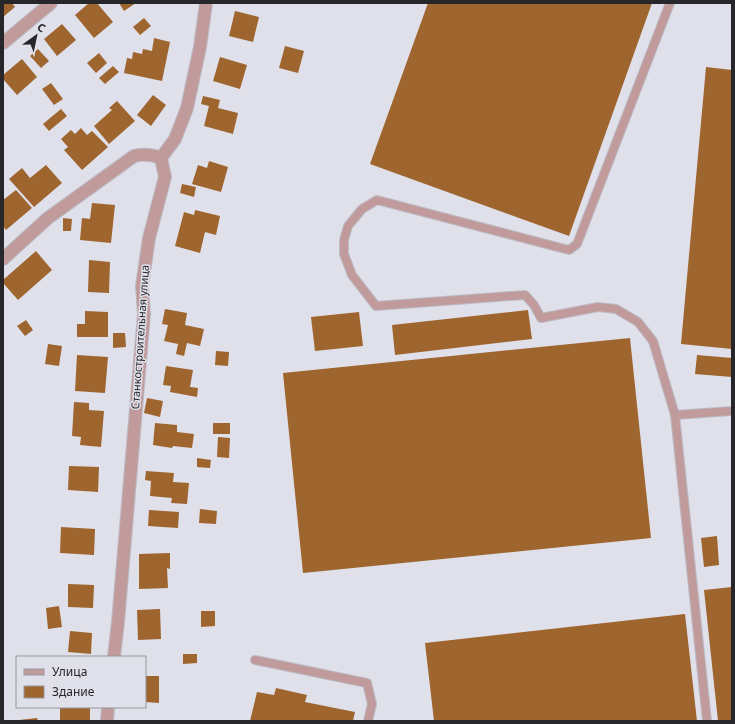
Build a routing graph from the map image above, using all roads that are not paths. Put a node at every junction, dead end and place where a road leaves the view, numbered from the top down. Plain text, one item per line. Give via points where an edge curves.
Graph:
1 (51, 3) edge
2 (206, 3) edge
3 (670, 3) edge
4 (3, 44) edge
5 (161, 158) junction
6 (3, 259) edge
7 (732, 411) edge
8 (675, 415) junction
9 (114, 656) edge
10 (255, 660) dead end
11 (108, 708) edge
12 (107, 721) edge
13 (368, 721) edge
14 (707, 721) edge

1 - 4 street
2 - 5 street via 187,108 175,139
3 - 8 lane via 577,244 569,250 377,200 362,209 348,226 344,254 352,275 376,306 526,295 541,318 598,307 616,309 638,322 653,341
5 - 6 street via 143,154 134,156 48,218
5 - 9 street, Станкостроительная улица via 165,178 149,238 142,286 144,314
7 - 8 lane
8 - 14 lane
10 - 13 lane via 367,683 372,704
11 - 12 street

